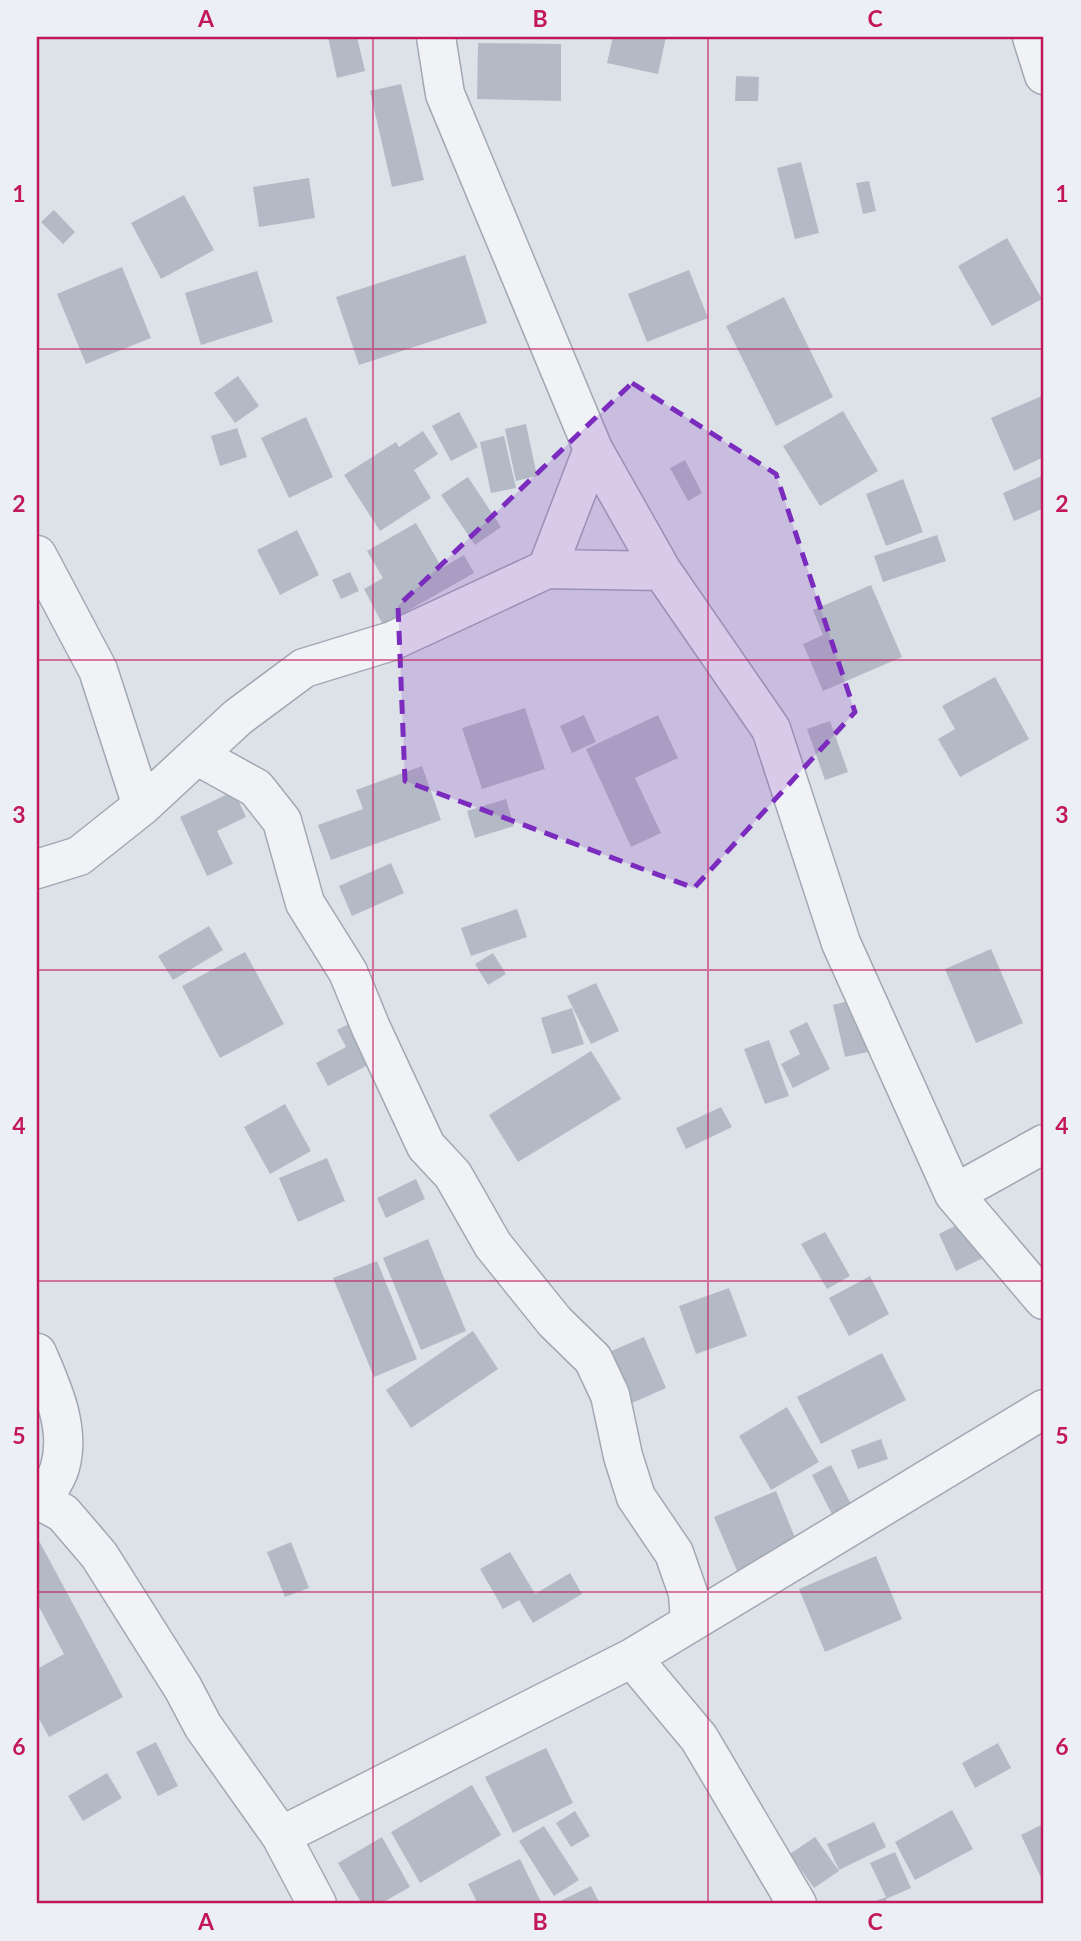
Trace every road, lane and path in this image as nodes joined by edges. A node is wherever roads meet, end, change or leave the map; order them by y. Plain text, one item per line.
1 (436, 37) edge
2 (1032, 37) edge
3 (1044, 75) edge
4 (593, 449) junction
5 (37, 555) edge
6 (547, 569) junction
7 (662, 571) junction
8 (198, 756) junction
9 (142, 806) junction
10 (37, 869) edge
11 (1044, 1144) edge
12 (954, 1194) junction
13 (1044, 1300) edge
14 (37, 1353) edge
15 (1044, 1409) edge
16 (39, 1499) edge
17 (690, 1623) junction
18 (632, 1658) junction
19 (281, 1836) junction
20 (317, 1904) edge
21 (797, 1904) edge

1 - 4 street
2 - 3 street
4 - 6 street
4 - 7 street
5 - 9 street
6 - 7 street
6 - 8 street
7 - 12 street
8 - 9 street
8 - 17 street
9 - 10 street
11 - 12 street
12 - 13 street
14 - 16 street
15 - 17 street
16 - 19 street
17 - 18 street
18 - 19 street
18 - 21 street
19 - 20 street

